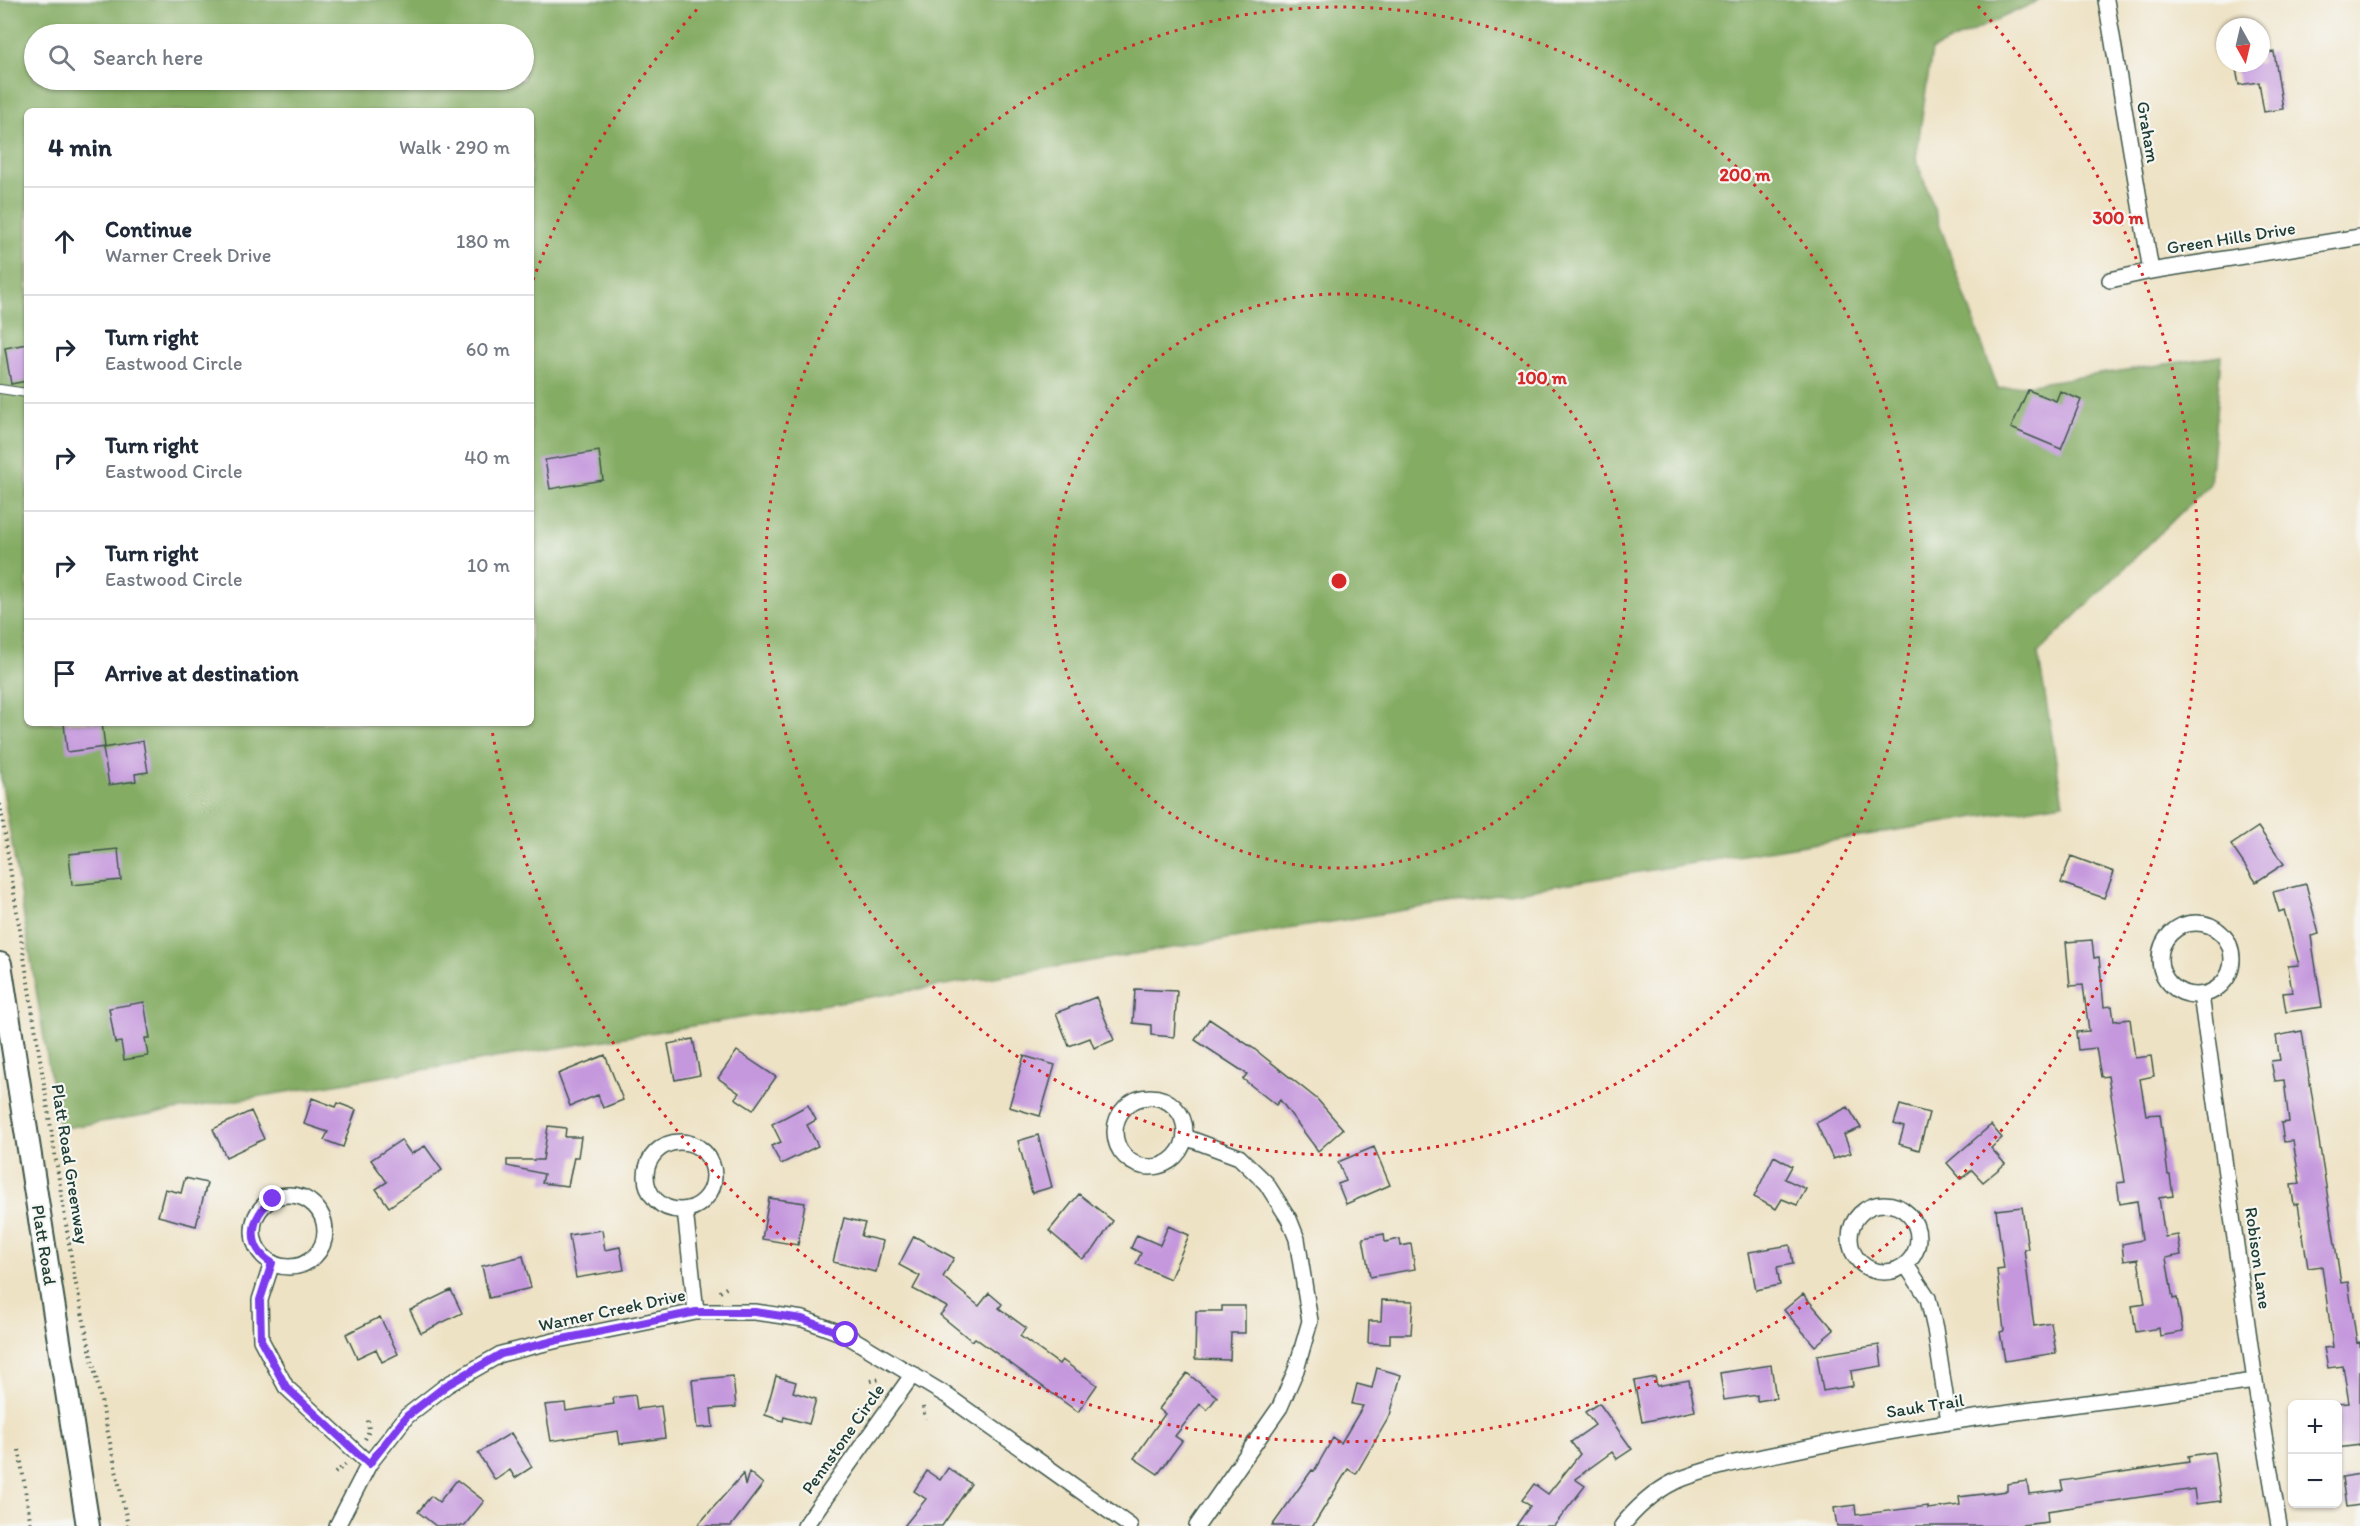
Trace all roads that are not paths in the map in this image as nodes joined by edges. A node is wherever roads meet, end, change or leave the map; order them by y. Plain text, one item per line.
1 (2106, 0) edge
2 (2360, 237) edge
3 (2151, 271) junction
4 (2110, 280) dead end
5 (0, 389) edge
6 (24, 393) edge
7 (0, 964) edge
8 (2201, 995) junction
9 (1185, 1137) junction
10 (685, 1210) junction
11 (272, 1263) junction
12 (1906, 1265) junction
13 (696, 1312) junction
14 (913, 1374) junction
15 (2255, 1381) junction
16 (1949, 1421) junction
17 (369, 1464) junction
18 (88, 1526) edge
19 (337, 1526) edge
20 (805, 1526) edge
21 (1131, 1526) edge
22 (1197, 1526) edge
23 (1622, 1526) edge
24 (2279, 1526) edge

1 - 3 street, Graham
2 - 3 street, Green Hills Drive
3 - 4 street, Green Hills Drive
5 - 6 lane
7 - 18 main road, Platt Road
8 - 8 street
8 - 15 street, Robison Lane
9 - 9 street
9 - 22 street
10 - 10 street
10 - 13 street
11 - 11 street
11 - 17 street
12 - 12 street
12 - 16 street
13 - 14 street, Warner Creek Drive
13 - 17 street, Warner Creek Drive
14 - 20 street, Pennstone Circle
14 - 21 street, Warner Creek Drive
15 - 16 street, Sauk Trail
15 - 24 street, Robison Lane
16 - 23 street, Sauk Trail
17 - 19 street, Warner Creek Drive

